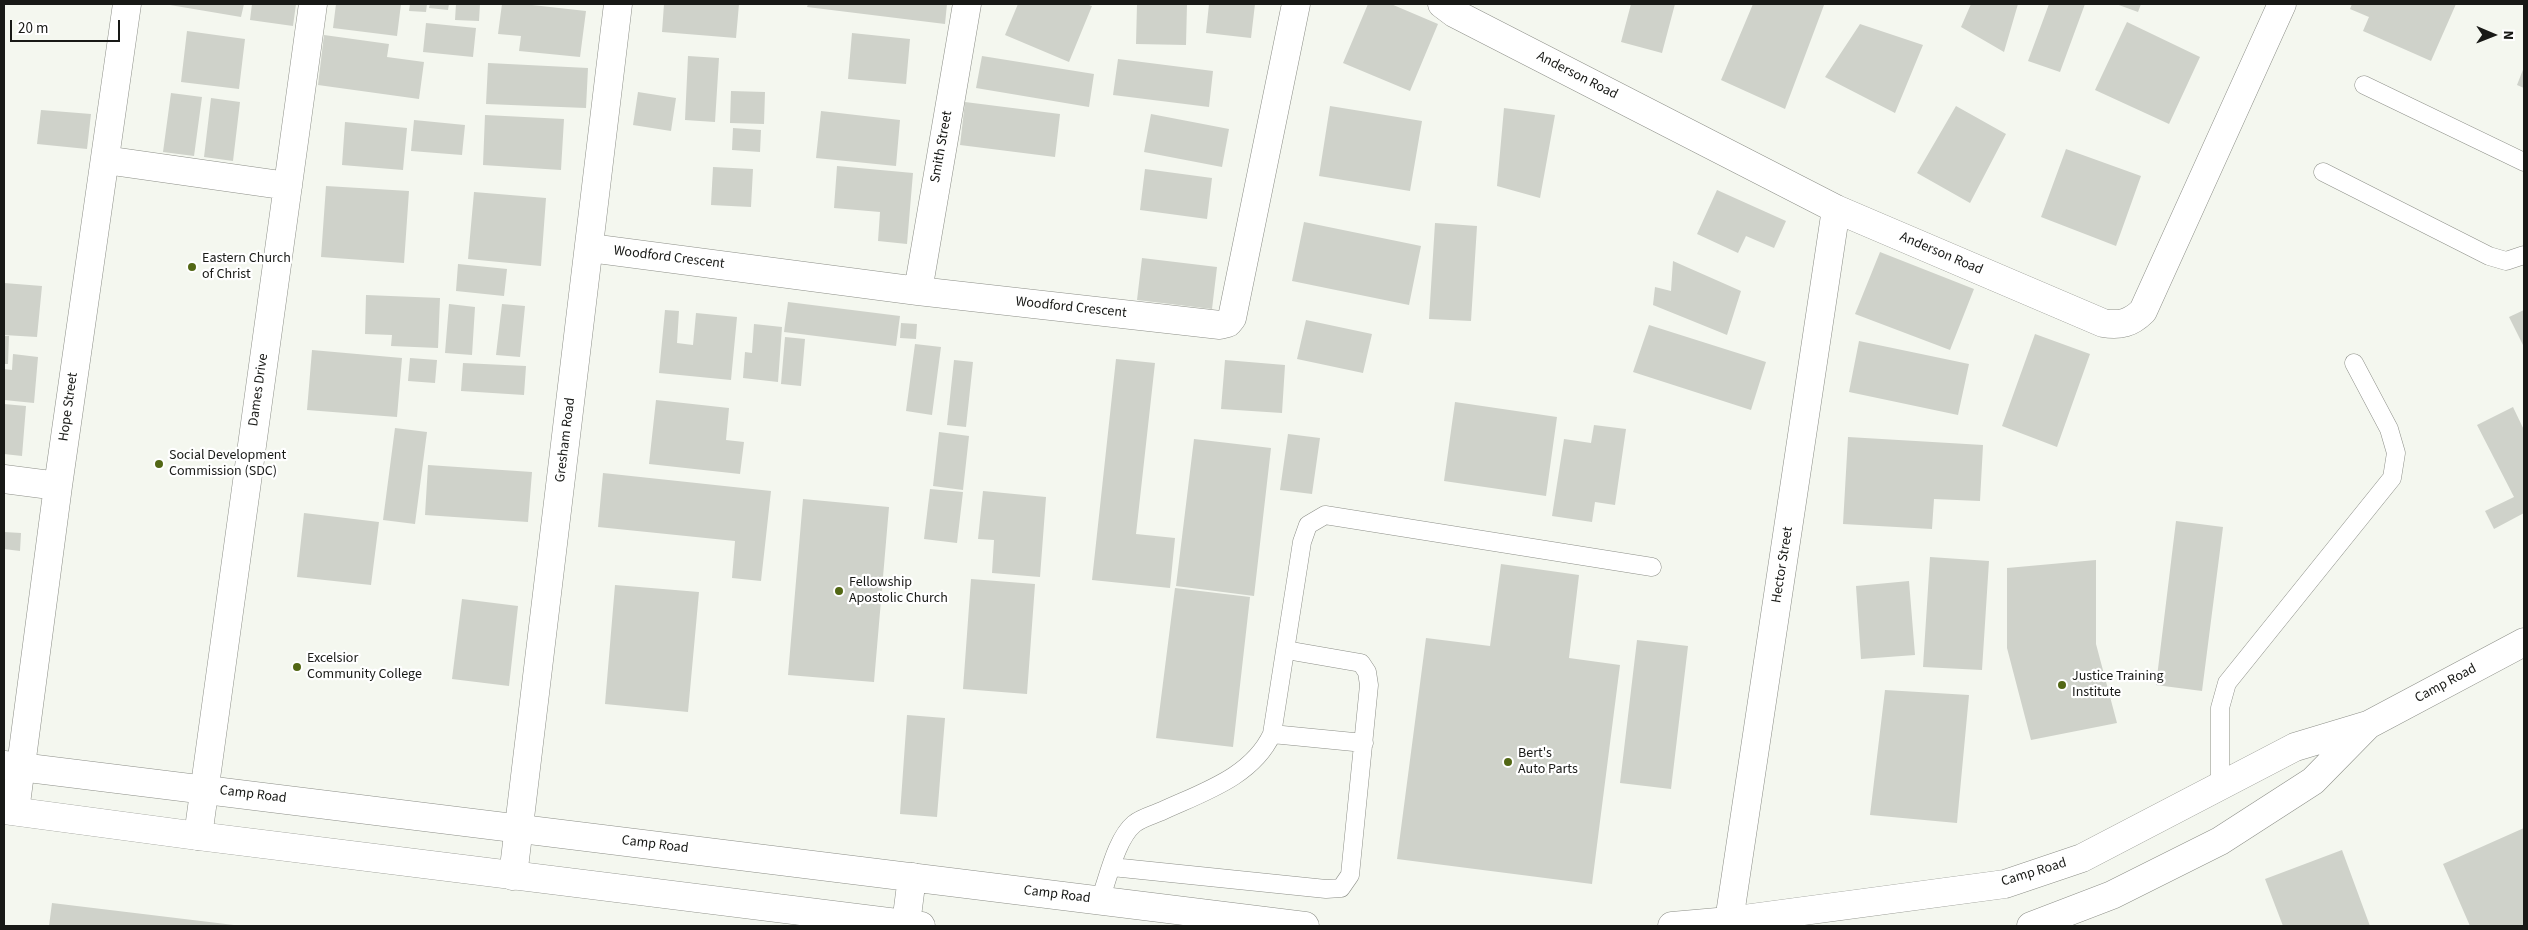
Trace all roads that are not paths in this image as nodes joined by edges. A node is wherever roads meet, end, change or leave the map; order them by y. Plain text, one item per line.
1 (127, 4) edge
2 (313, 4) edge
3 (618, 4) edge
4 (967, 4) edge
5 (1296, 4) edge
6 (1442, 4) edge
7 (2282, 4) edge
8 (2364, 84) dead end
9 (105, 160) junction
10 (2524, 162) edge
11 (2323, 172) dead end
12 (288, 186) junction
13 (1836, 209) junction
14 (590, 248) junction
15 (2524, 255) edge
16 (918, 291) junction
17 (2354, 363) dead end
18 (4, 479) edge
19 (58, 486) junction
20 (1652, 567) dead end
21 (2524, 642) edge
22 (1286, 650) junction
23 (2368, 725) junction
24 (1272, 734) junction
25 (1364, 742) junction
26 (12, 766) edge
27 (2220, 787) junction
28 (204, 789) junction
29 (9, 810) edge
30 (517, 827) junction
31 (198, 836) junction
32 (1112, 867) junction
33 (513, 876) junction
34 (912, 877) junction
35 (1100, 900) junction
36 (1729, 921) junction
37 (914, 925) edge
38 (1306, 926) edge
39 (1672, 926) edge
40 (2030, 926) edge

1 - 9 street, Hope Street
2 - 12 street, Dames Drive
3 - 14 street, Gresham Road
4 - 16 street, Smith Street
5 - 16 street, Woodford Crescent
6 - 13 street, Anderson Road
7 - 13 street, Anderson Road
8 - 10 lane
9 - 12 street
9 - 19 street, Hope Street
11 - 15 lane
12 - 28 street, Dames Drive
13 - 36 street, Hector Street
14 - 16 street, Woodford Crescent
14 - 30 street, Gresham Road
17 - 27 lane
18 - 19 street
19 - 26 street, Hope Street
20 - 22 lane
21 - 23 street, Camp Road
22 - 24 lane
22 - 25 lane
23 - 27 street, Camp Road
23 - 40 street, Camp Road
24 - 25 lane
24 - 32 lane
25 - 32 lane
26 - 28 street, Camp Road
26 - 29 street, Hope Street
27 - 36 street, Camp Road
28 - 30 street, Camp Road
28 - 31 street, Dames Drive
29 - 31 street
30 - 33 street, Gresham Road
30 - 34 street, Camp Road
31 - 33 street
32 - 35 lane
33 - 37 street
34 - 35 street, Camp Road
34 - 37 street
35 - 38 street, Camp Road
36 - 39 street, Camp Road

